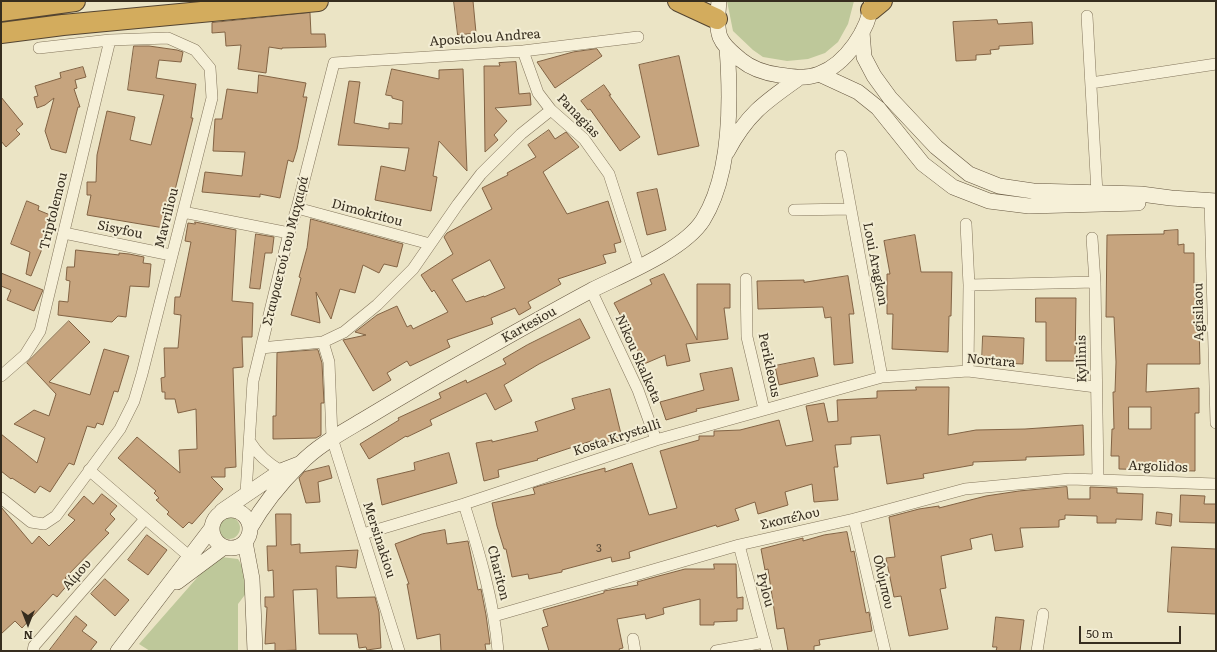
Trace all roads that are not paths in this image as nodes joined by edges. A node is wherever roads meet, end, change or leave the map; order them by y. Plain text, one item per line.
1 (74, 1) edge
2 (318, 1) edge
3 (678, 1) edge
4 (875, 4) edge
5 (718, 10) edge
6 (1, 11) edge
7 (1087, 16) dead end
8 (862, 32) junction
9 (1, 33) edge
10 (638, 37) dead end
11 (110, 40) junction
12 (39, 48) dead end
13 (727, 48) junction
14 (523, 51) junction
15 (334, 62) joint
16 (1216, 64) edge
17 (819, 74) junction
18 (799, 78) junction
19 (1090, 82) junction
20 (551, 110) junction
21 (841, 156) dead end
22 (724, 160) junction
23 (1097, 193) junction
24 (1171, 198) junction
25 (1213, 200) edge
26 (297, 208) junction
27 (850, 209) junction
28 (794, 210) dead end
29 (182, 212) junction
30 (966, 224) dead end
31 (64, 233) junction
32 (288, 233) junction
33 (1092, 238) dead end
34 (430, 244) junction
35 (171, 255) junction
36 (639, 267) junction
37 (746, 279) dead end
38 (1095, 282) junction
39 (969, 285) junction
40 (591, 290) junction
41 (323, 342) junction
42 (261, 348) junction
43 (968, 371) junction
44 (1, 376) edge
45 (882, 376) junction
46 (1096, 387) junction
47 (764, 409) junction
48 (1216, 423) edge
49 (332, 438) junction
50 (656, 440) junction
51 (250, 442) junction
52 (300, 463) junction
53 (89, 470) junction
54 (281, 471) junction
55 (1098, 479) junction
56 (1216, 484) edge
57 (246, 493) junction
58 (1, 498) edge
59 (464, 504) junction
60 (222, 511) junction
61 (145, 519) junction
62 (854, 519) junction
63 (211, 530) junction
64 (363, 534) junction
65 (248, 535) junction
66 (739, 545) junction
67 (224, 547) junction
68 (190, 557) junction
69 (159, 596) junction
70 (1043, 614) dead end
71 (494, 616) junction
72 (633, 638) dead end
73 (766, 646) edge
74 (33, 651) edge
75 (118, 651) edge
76 (255, 651) edge
77 (399, 651) edge
78 (498, 651) edge
79 (635, 651) edge
80 (716, 651) edge
81 (885, 651) edge
82 (1037, 651) edge

1 - 6 highway
2 - 9 highway
3 - 5 highway
4 - 8 street
5 - 13 street
7 - 19 street
8 - 17 street
8 - 23 street
10 - 14 street, Apostolou Andrea
11 - 12 street, Mavriliou
11 - 29 street, Mavriliou
11 - 31 street, Triptolemou
13 - 18 street
13 - 22 street, Kartesiou
14 - 15 street, Apostolou Andrea
14 - 20 street, Panagias
15 - 26 street, Σταυραετού του Μαχαιρά
16 - 19 street
17 - 18 street
17 - 24 street
18 - 22 street, Kartesiou
19 - 23 street
20 - 34 street
20 - 36 street, Panagias
21 - 27 street, Loui Aragkon
22 - 36 street, Kartesiou
23 - 24 street
24 - 25 street
25 - 48 street, Agisilaou
26 - 32 street, Σταυραετού του Μαχαιρά
26 - 34 street, Dimokritou
27 - 28 street
27 - 45 street, Loui Aragkon
29 - 32 street
29 - 35 street, Mavriliou
30 - 39 street
31 - 35 street, Sisyfou
31 - 44 street, Triptolemou
32 - 42 street, Σταυραετού του Μαχαιρά
33 - 38 street, Kyllinis
34 - 41 street
35 - 53 street, Mavriliou
36 - 40 street, Kartesiou
37 - 47 street, Perikleous
38 - 39 street
38 - 46 street, Kyllinis
39 - 43 street
40 - 49 street, Kartesiou
40 - 50 street, Nikou Skalkota
41 - 42 street
41 - 49 street, Mersinakiou
42 - 51 street, Σταυραετού του Μαχαιρά
43 - 45 street, Nortara
43 - 46 street, Nortara
45 - 47 street, Kosta Krystalli
46 - 55 street, Kyllinis
47 - 50 street, Kosta Krystalli
49 - 52 street, Kartesiou
49 - 64 street, Mersinakiou
50 - 59 street, Kosta Krystalli
51 - 54 street
51 - 57 street, Σταυραετού του Μαχαιρά
52 - 54 street, Kartesiou
52 - 65 street, Kartesiou
53 - 58 street, Mavriliou
53 - 61 street
54 - 57 street, Kartesiou
55 - 56 street, Argolidos
55 - 62 street, Σκοπέλου
57 - 60 street, Kartesiou
59 - 64 street, Kosta Krystalli
59 - 71 street, Chariton
60 - 63 street
60 - 65 street
61 - 68 street
61 - 74 street, Αίμου
62 - 66 street, Σκοπέλου
62 - 81 street, Ολύμπου
63 - 67 street
63 - 68 street
64 - 77 street, Mersinakiou
65 - 67 street
65 - 76 street
66 - 71 street, Σκοπέλου
66 - 73 street, Pylou
67 - 69 street
68 - 69 street
69 - 75 street
70 - 82 street
71 - 78 street, Chariton
72 - 79 street
73 - 80 street, Pylou

